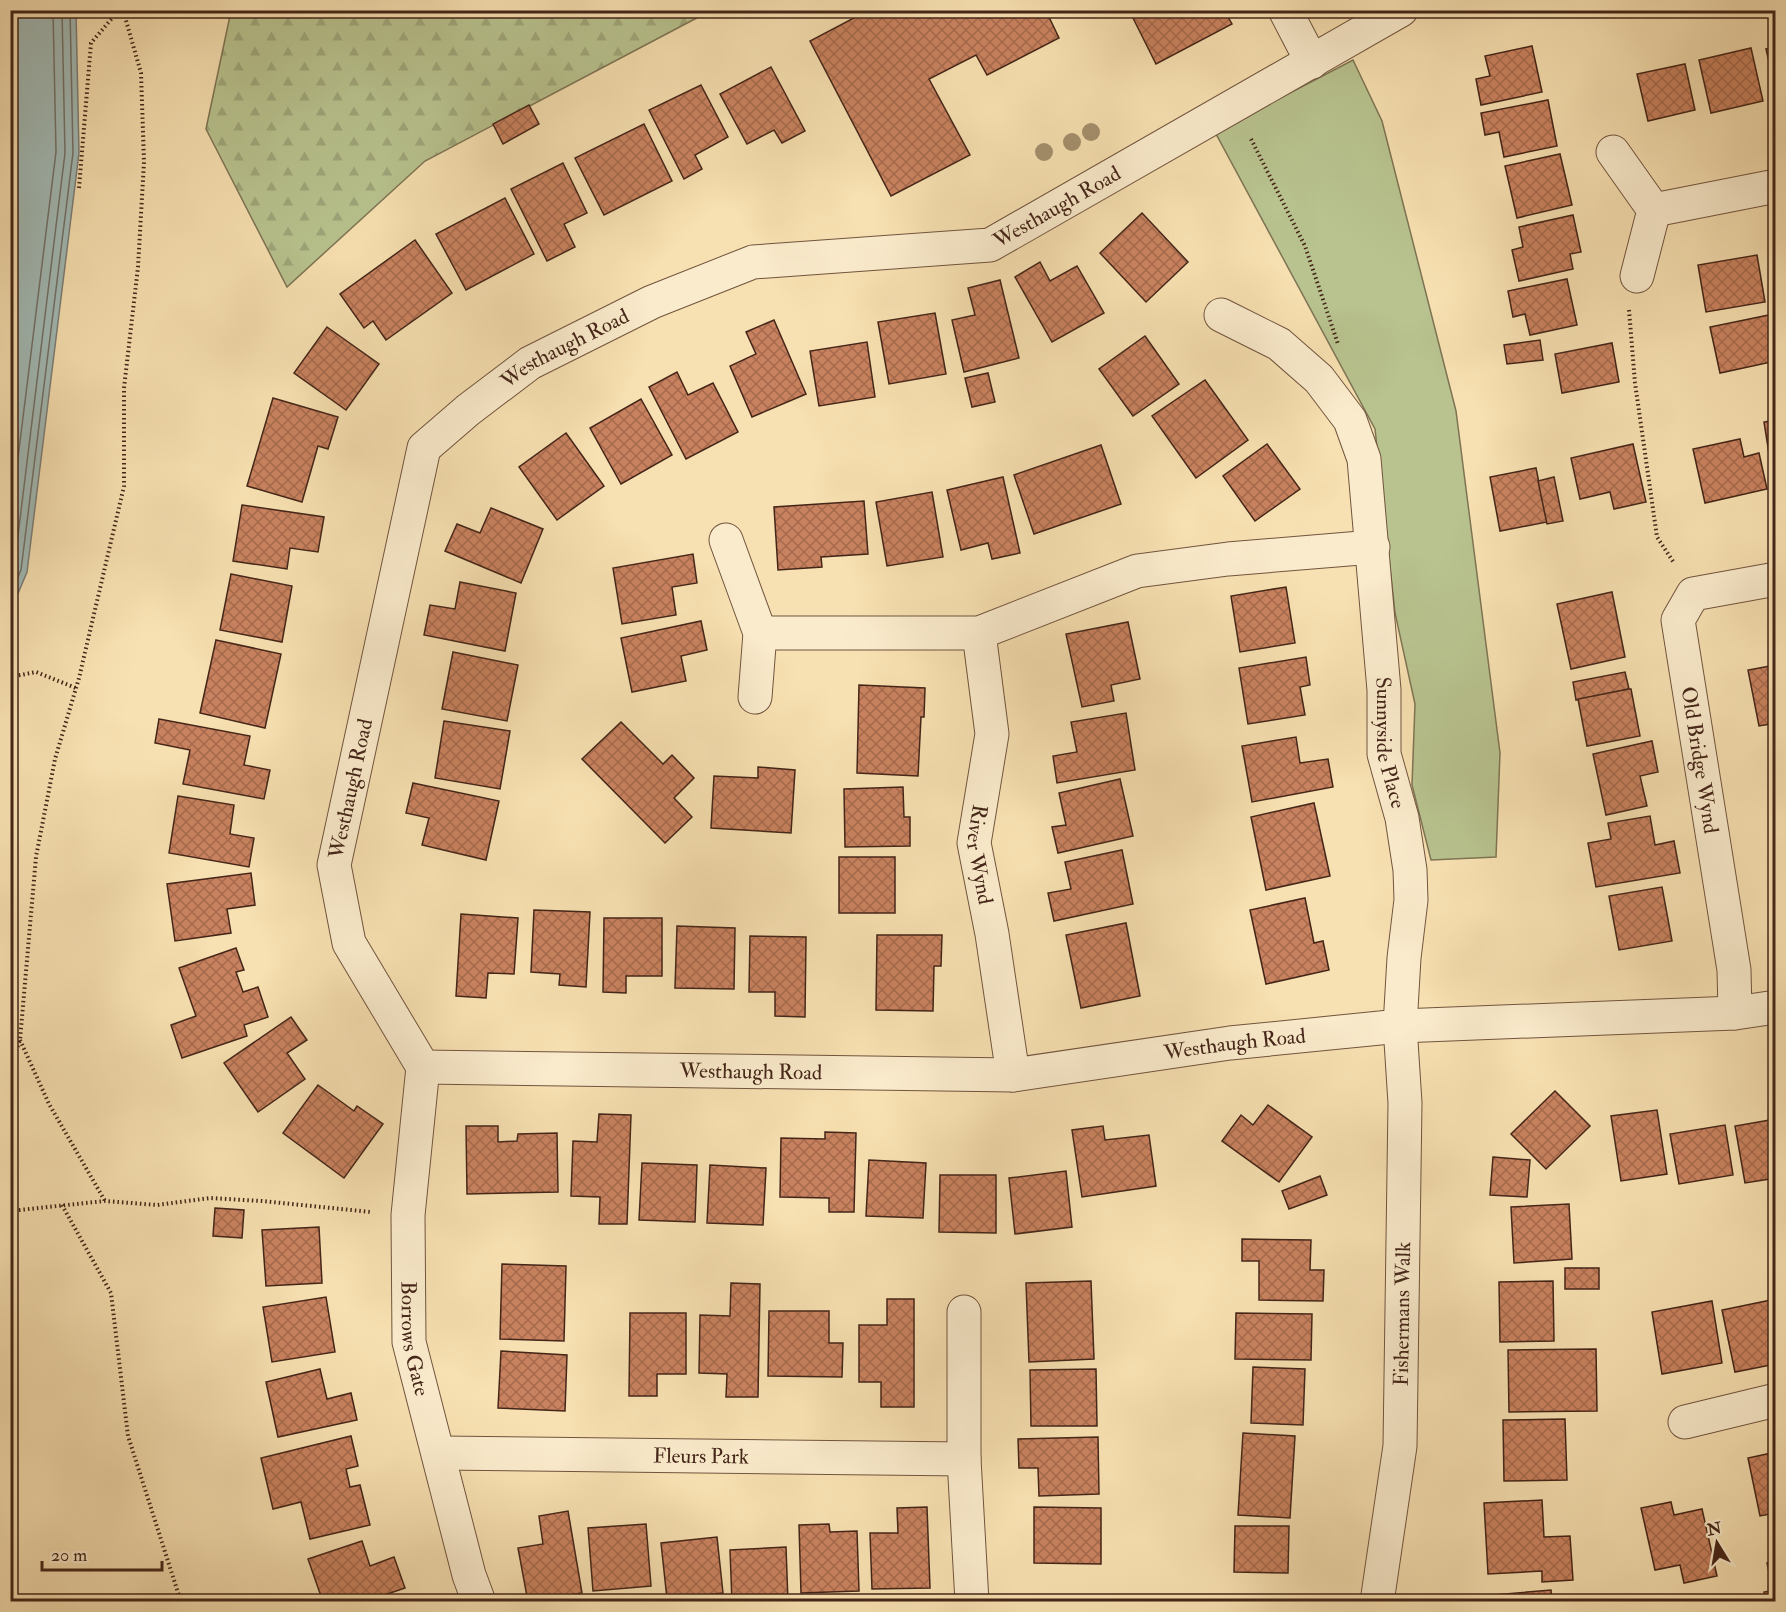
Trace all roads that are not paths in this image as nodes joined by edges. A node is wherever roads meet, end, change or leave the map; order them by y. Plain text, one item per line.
1 (1285, 10) edge
2 (1401, 10) edge
3 (1311, 62) junction
4 (1613, 152) dead end
5 (1776, 186) edge
6 (1654, 210) junction
7 (1637, 276) road end
8 (1221, 315) dead end
9 (726, 540) dead end
10 (1373, 547) junction
11 (1776, 579) edge
12 (760, 633) junction
13 (979, 633) junction
14 (755, 697) dead end
15 (1776, 1007) edge
16 (1735, 1012) junction
17 (1400, 1026) junction
18 (423, 1067) junction
19 (1013, 1075) junction
20 (964, 1312) dead end
21 (1776, 1400) edge
22 (1685, 1422) dead end
23 (439, 1453) junction
24 (964, 1459) junction
25 (972, 1600) edge
26 (479, 1602) edge
27 (1377, 1602) edge

1 - 3 street
2 - 3 street, Westhaugh Road
3 - 18 street, Westhaugh Road
4 - 6 street
5 - 6 street
6 - 7 street
8 - 10 street, Sunnyside Place
9 - 12 street
10 - 13 street
10 - 17 street, Sunnyside Place
11 - 16 street, Old Bridge Wynd
12 - 13 street
12 - 14 street
13 - 19 street, River Wynd
15 - 16 street, Westhaugh Road
16 - 17 street, Westhaugh Road
17 - 19 street, Westhaugh Road
17 - 27 street, Fishermans Walk
18 - 19 street, Westhaugh Road
18 - 23 street, Borrows Gate
20 - 24 street
21 - 22 street
23 - 24 street, Fleurs Park
23 - 26 street, Borrows Gate
24 - 25 street

